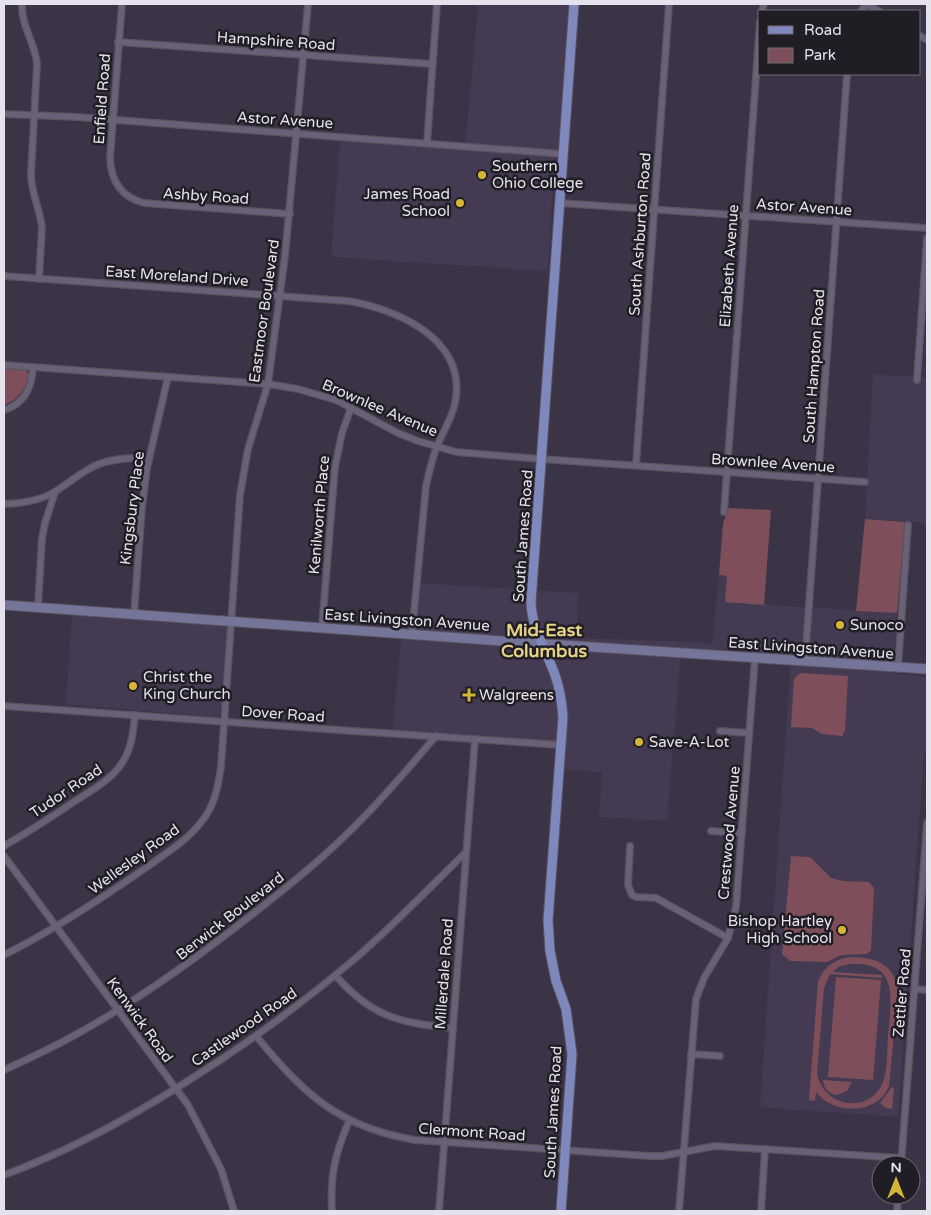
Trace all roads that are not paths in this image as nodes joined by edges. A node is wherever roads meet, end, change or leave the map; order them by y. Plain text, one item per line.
1 (22, 4) edge
2 (122, 4) edge
3 (308, 4) edge
4 (437, 4) edge
5 (574, 4) edge
6 (669, 4) edge
7 (866, 4) edge
8 (877, 10) edge
9 (118, 42) junction
10 (758, 48) edge
11 (304, 55) junction
12 (432, 64) junction
13 (847, 75) edge
14 (4, 114) edge
15 (34, 116) junction
16 (113, 120) junction
17 (297, 134) junction
18 (427, 143) junction
19 (563, 154) junction
20 (124, 193) joint
21 (560, 203) junction
22 (654, 209) junction
23 (290, 214) junction
24 (745, 215) junction
25 (837, 222) junction
26 (927, 228) edge
27 (927, 238) edge
28 (926, 266) edge
29 (4, 276) edge
30 (39, 279) junction
31 (280, 296) junction
32 (920, 340) junction
33 (927, 340) edge
34 (4, 365) edge
35 (33, 367) junction
36 (168, 377) junction
37 (917, 380) dead end
38 (268, 384) junction
39 (351, 408) junction
40 (4, 410) edge
41 (437, 447) junction
42 (149, 457) junction
43 (541, 460) junction
44 (636, 466) junction
45 (727, 472) junction
46 (818, 478) junction
47 (865, 482) dead end
48 (55, 492) junction
49 (4, 504) edge
50 (724, 512) dead end
51 (908, 525) dead end
52 (4, 604) edge
53 (38, 607) junction
54 (134, 614) junction
55 (231, 620) junction
56 (322, 627) junction
57 (412, 633) junction
58 (542, 644) junction
59 (755, 657) junction
60 (805, 661) junction
61 (898, 667) junction
62 (927, 669) edge
63 (4, 706) edge
64 (135, 715) junction
65 (224, 722) junction
66 (720, 731) dead end
67 (750, 733) junction
68 (436, 736) junction
69 (475, 739) junction
70 (562, 745) junction
71 (927, 822) edge
72 (711, 831) dead end
73 (742, 833) junction
74 (4, 846) edge
75 (630, 846) dead end
76 (466, 852) junction
77 (4, 856) edge
78 (56, 926) junction
79 (728, 938) junction
80 (4, 955) edge
81 (335, 975) junction
82 (914, 989) junction
83 (927, 990) edge
84 (118, 1010) junction
85 (453, 1028) junction
86 (256, 1036) junction
87 (691, 1054) junction
88 (720, 1056) dead end
89 (4, 1070) edge
90 (176, 1089) junction
91 (349, 1121) junction
92 (444, 1142) junction
93 (765, 1149) junction
94 (565, 1151) junction
95 (683, 1152) junction
96 (902, 1155) edge
97 (871, 1159) edge
98 (4, 1174) edge
99 (234, 1211) edge
100 (332, 1211) edge
101 (439, 1211) edge
102 (561, 1211) edge
103 (679, 1211) edge
104 (761, 1211) edge

1 - 15 street
2 - 9 street, Enfield Road
3 - 11 street, Eastmoor Boulevard
4 - 12 street
5 - 19 main road, South James Road
6 - 22 street, South Ashburton Road
7 - 8 street
9 - 11 street, Hampshire Road
9 - 16 street, Enfield Road
10 - 24 street, Elizabeth Avenue
11 - 12 street, Hampshire Road
11 - 17 street, Eastmoor Boulevard
12 - 18 street
13 - 25 street, South Hampton Road
14 - 15 street, Astor Avenue
15 - 16 street, Astor Avenue
15 - 30 street
16 - 17 street, Astor Avenue
16 - 20 street, Enfield Road
17 - 18 street, Astor Avenue
17 - 23 street, Eastmoor Boulevard
18 - 19 street, Astor Avenue
19 - 21 main road, South James Road
20 - 23 street, Ashby Road
21 - 22 street, Astor Avenue
21 - 43 main road, South James Road
22 - 24 street, Astor Avenue
22 - 44 street, South Ashburton Road
23 - 31 street, Eastmoor Boulevard
24 - 25 street, Astor Avenue
24 - 45 street, Elizabeth Avenue
25 - 26 street, Astor Avenue
25 - 46 street, South Hampton Road
27 - 28 street
28 - 32 street
29 - 30 street, East Moreland Drive
30 - 31 street, East Moreland Drive
31 - 38 street, Eastmoor Boulevard
31 - 41 street, East Moreland Drive
32 - 33 street
32 - 37 street
34 - 35 street, Brownlee Avenue
35 - 36 street, Brownlee Avenue
35 - 40 street
36 - 38 street, Brownlee Avenue
36 - 42 street, Kingsbury Place
38 - 39 street, Brownlee Avenue
38 - 55 street, Eastmoor Boulevard
39 - 41 street, Brownlee Avenue
39 - 56 street, Kenilworth Place
41 - 43 street, Brownlee Avenue
41 - 57 street, East Moreland Drive
42 - 48 street
42 - 54 street, Kingsbury Place
43 - 44 street, Brownlee Avenue
43 - 58 main road, South James Road
44 - 45 street, Brownlee Avenue
45 - 46 street, Brownlee Avenue
45 - 50 street, Elizabeth Avenue
46 - 47 street, Brownlee Avenue
46 - 60 street, South Hampton Road
48 - 49 street
48 - 53 street
51 - 61 street
52 - 53 main road, East Livingston Avenue
53 - 54 main road, East Livingston Avenue
54 - 55 main road, East Livingston Avenue
55 - 56 main road, East Livingston Avenue
55 - 65 street, Wellesley Road
56 - 57 main road, East Livingston Avenue
57 - 58 main road, East Livingston Avenue
58 - 59 main road, East Livingston Avenue
58 - 70 main road, South James Road
59 - 60 main road, East Livingston Avenue
59 - 67 street, Crestwood Avenue
60 - 61 main road, East Livingston Avenue
61 - 62 main road, East Livingston Avenue
63 - 64 street, Dover Road
64 - 65 street, Dover Road
64 - 74 street, Tudor Road
65 - 68 street, Dover Road
65 - 78 street, Wellesley Road
66 - 67 street
67 - 73 street, Crestwood Avenue
68 - 69 street, Dover Road
68 - 84 street, Berwick Boulevard
69 - 70 street, Dover Road
69 - 76 street, Millerdale Road
70 - 94 main road, South James Road
71 - 82 street, Zettler Road
72 - 73 street
73 - 79 street, Crestwood Avenue
75 - 79 street
76 - 81 street, Castlewood Road
76 - 85 street, Millerdale Road
77 - 78 street, Kenwick Road
78 - 80 street, Wellesley Road
78 - 84 street, Kenwick Road
79 - 87 street, Crestwood Avenue
81 - 85 street
81 - 86 street, Castlewood Road
82 - 83 street
82 - 96 street, Zettler Road
84 - 89 street, Berwick Boulevard
84 - 90 street, Kenwick Road
85 - 92 street, Millerdale Road
86 - 90 street, Castlewood Road
86 - 91 street, Clermont Road
87 - 88 street
87 - 95 street, Crestwood Avenue
90 - 98 street, Castlewood Road
90 - 99 street, Kenwick Road
91 - 92 street, Clermont Road
91 - 100 street
92 - 94 street, Clermont Road
92 - 101 street, Millerdale Road
93 - 95 street, Clermont Road
93 - 97 street, Clermont Road
93 - 104 street
94 - 95 street, Clermont Road
94 - 102 main road, South James Road
95 - 103 street, Crestwood Avenue

